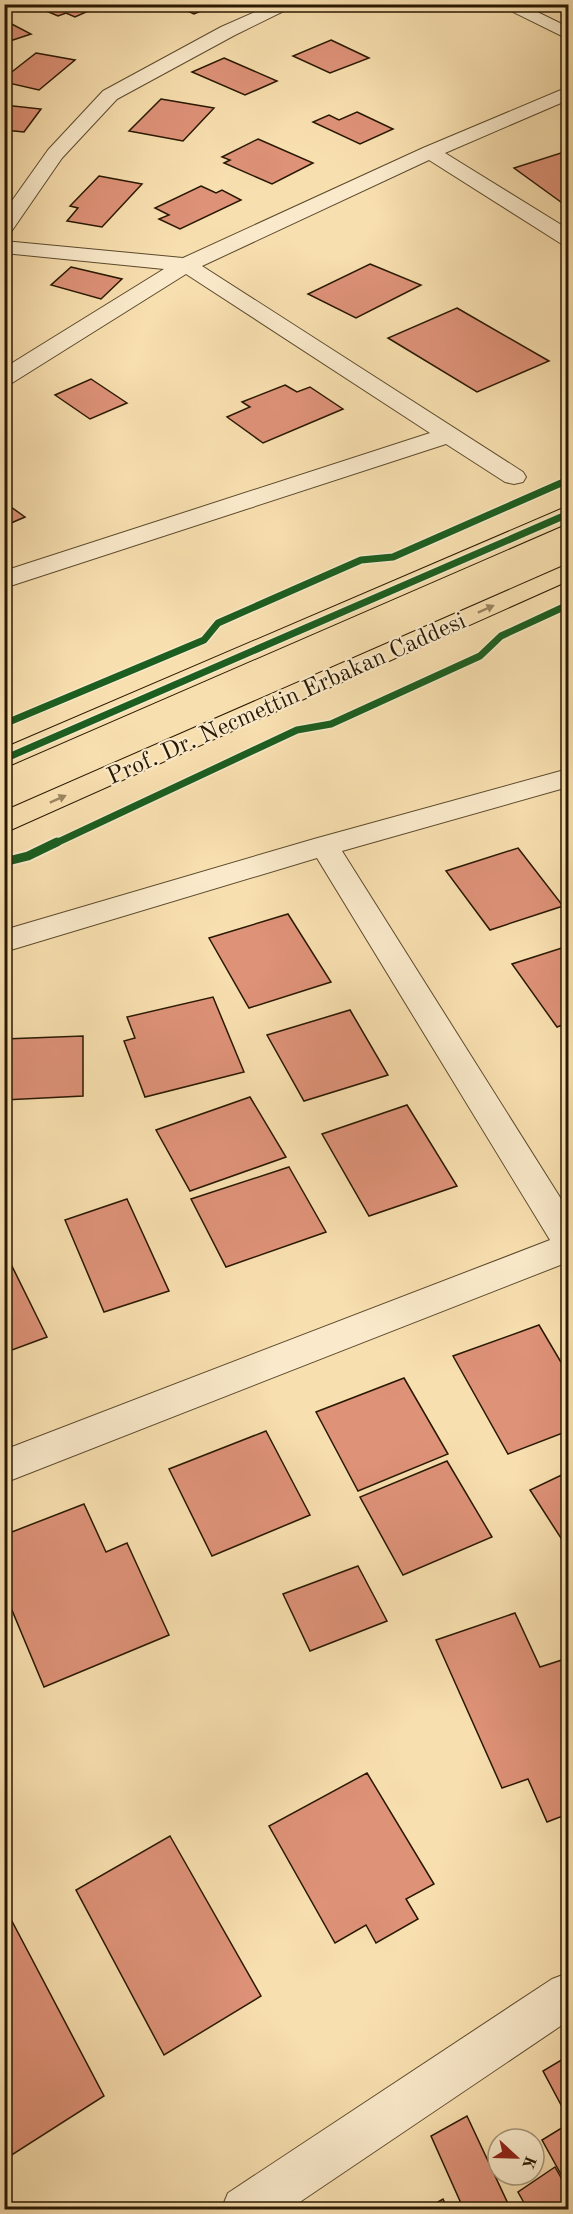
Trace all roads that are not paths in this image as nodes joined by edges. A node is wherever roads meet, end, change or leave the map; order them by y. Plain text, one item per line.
1 (289, 4) edge
2 (506, 4) edge
3 (568, 34) edge
4 (568, 93) edge
5 (430, 153) junction
6 (4, 228) edge
7 (568, 238) edge
8 (4, 247) edge
9 (186, 265) junction
10 (4, 378) edge
11 (449, 435) junction
12 (514, 477) dead end
13 (568, 514) edge
14 (568, 572) edge
15 (4, 580) edge
16 (4, 759) edge
17 (568, 778) edge
18 (4, 823) edge
19 (324, 846) junction
20 (4, 941) edge
21 (568, 1239) edge
22 (568, 1248) edge
23 (4, 1467) edge
24 (565, 2005) edge
25 (245, 2210) edge

1 - 6 street
2 - 3 street
4 - 5 street
5 - 7 street
5 - 9 street
8 - 9 street
9 - 10 street
9 - 11 street
11 - 12 street
11 - 15 street
13 - 16 main road
18 -> 14 main road, Prof. Dr. Necmettin Erbakan Caddesi
17 - 19 street
19 - 20 street
19 - 21 street
22 - 23 street
24 - 25 street

